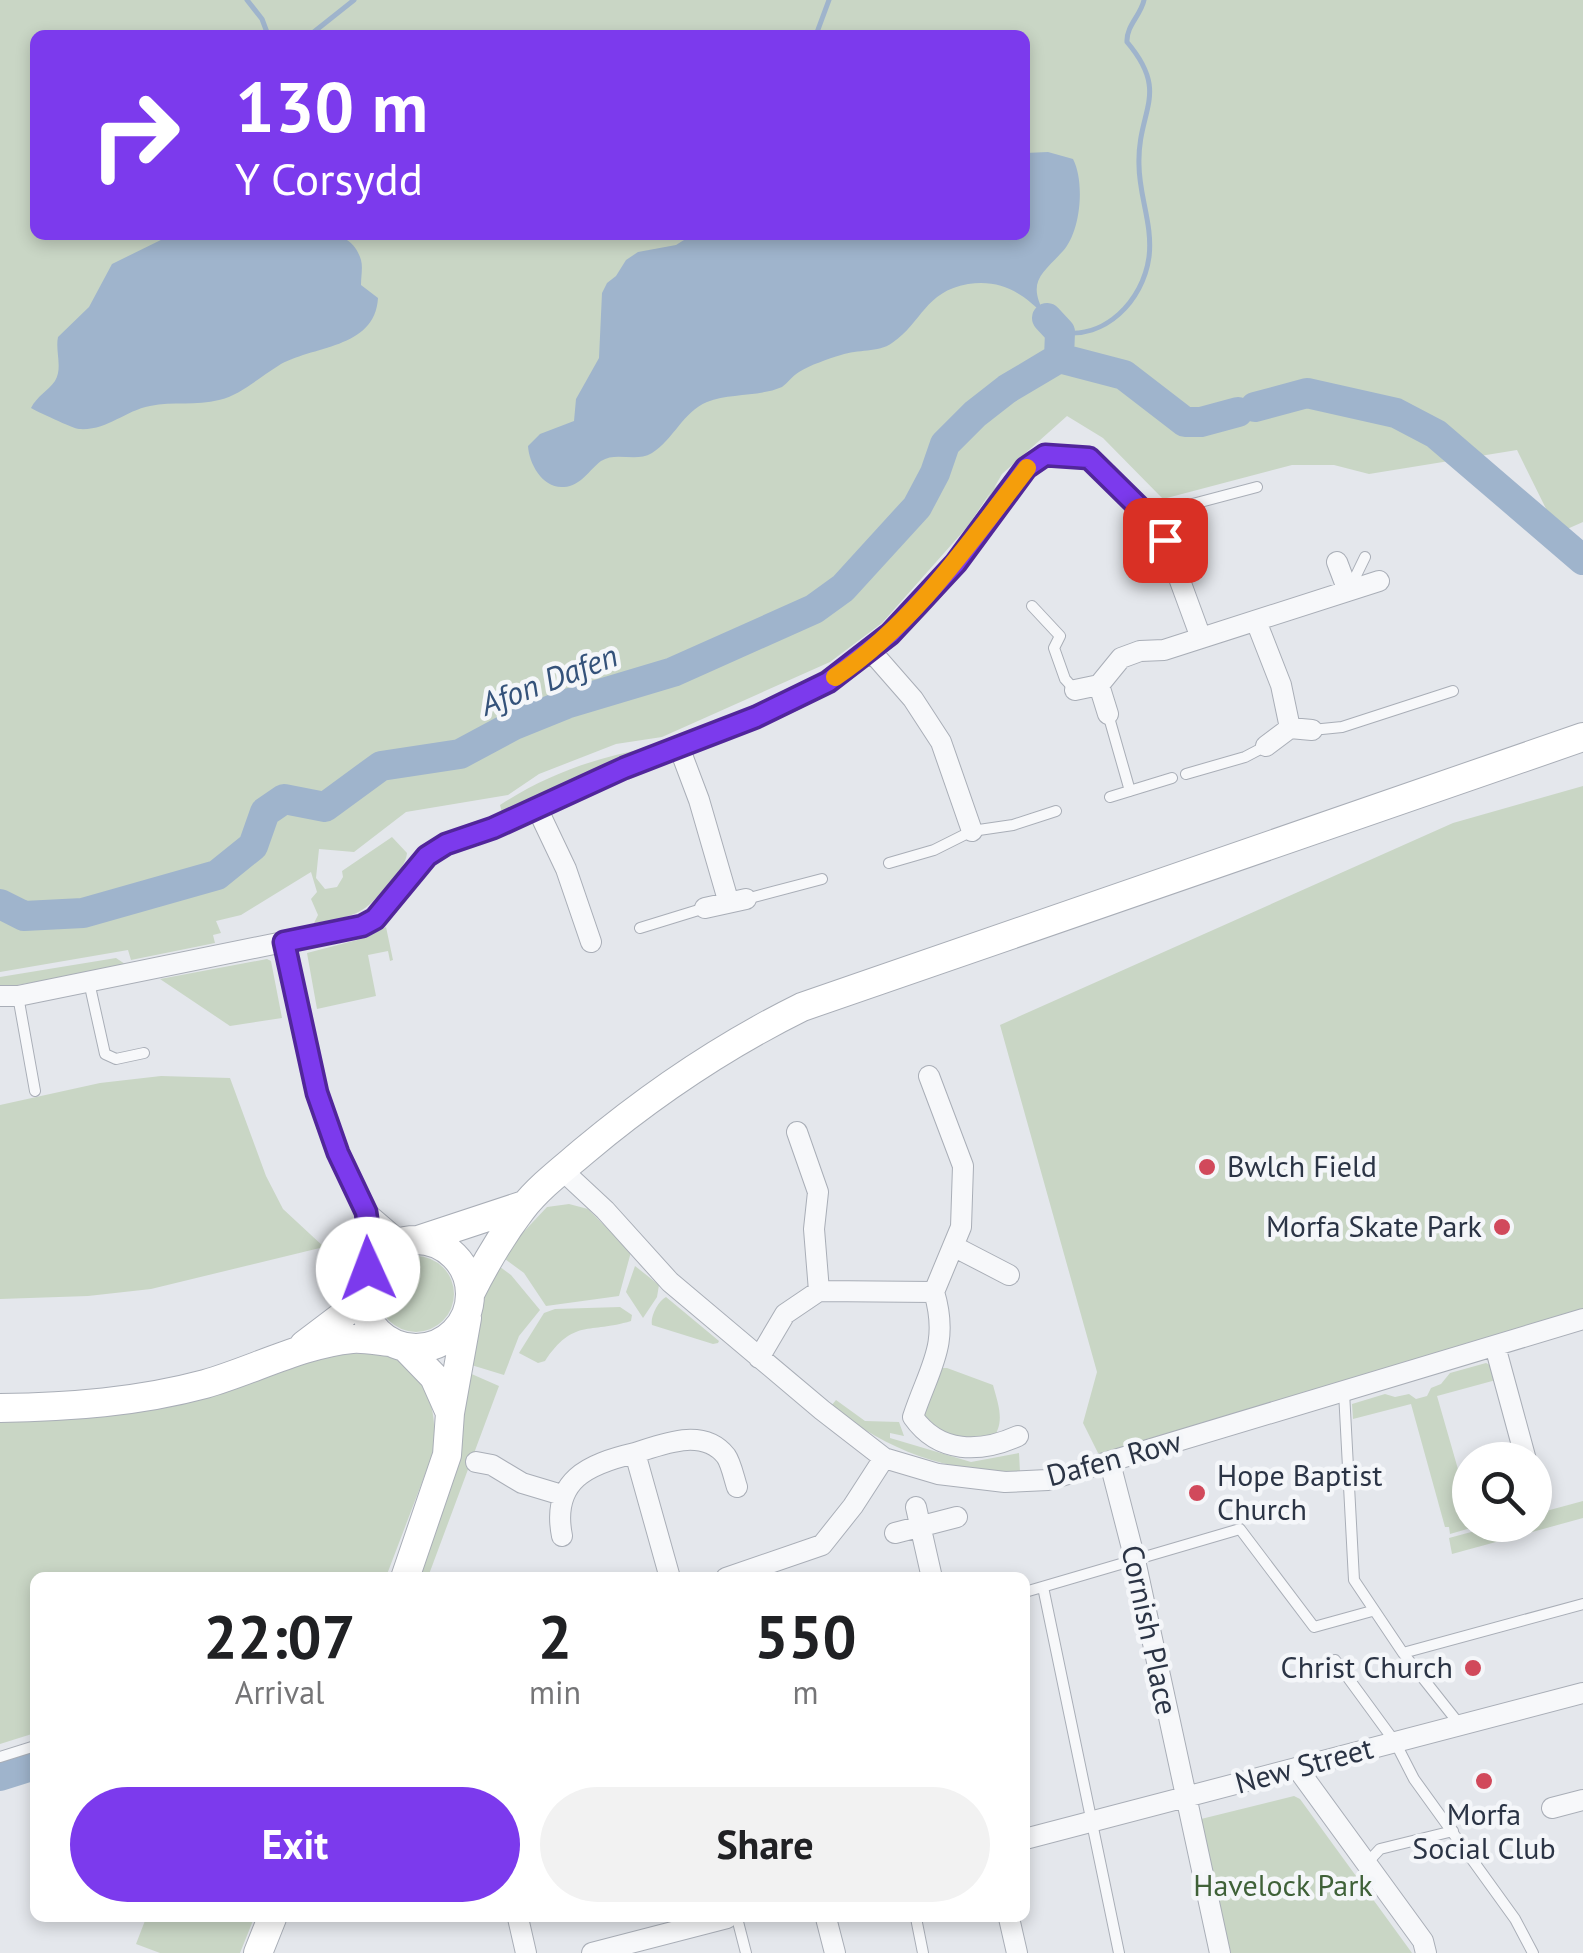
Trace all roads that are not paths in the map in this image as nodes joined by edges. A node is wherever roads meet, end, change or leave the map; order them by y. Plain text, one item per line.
1 (1257, 488) dead end
2 (1156, 526) junction
3 (1366, 557) dead end
4 (1337, 562) dead end
5 (1378, 581) dead end
6 (1348, 591) junction
7 (1032, 606) dead end
8 (1256, 621) junction
9 (1201, 638) junction
10 (871, 651) junction
11 (1099, 685) junction
12 (1075, 690) joint
13 (1453, 690) dead end
14 (1108, 714) joint
15 (1290, 728) junction
16 (1312, 730) joint
17 (1583, 737) edge
18 (1266, 746) joint
19 (679, 747) junction
20 (1186, 774) dead end
21 (1172, 778) dead end
22 (1130, 791) junction
23 (1110, 797) dead end
24 (537, 808) junction
25 (1056, 811) dead end
26 (972, 830) junction
27 (889, 863) dead end
28 (822, 878) dead end
29 (737, 899) junction
30 (705, 908) joint
31 (640, 928) dead end
32 (284, 942) junction
33 (591, 942) dead end
34 (89, 982) junction
35 (9, 996) edge
36 (144, 1054) dead end
37 (929, 1076) dead end
38 (35, 1091) dead end
39 (797, 1132) dead end
40 (562, 1170) junction
41 (524, 1205) junction
42 (366, 1212) junction
43 (410, 1241) junction
44 (953, 1246) junction
45 (1009, 1276) dead end
46 (365, 1282) junction
47 (818, 1291) junction
48 (934, 1292) junction
49 (469, 1302) junction
50 (1583, 1320) edge
51 (397, 1344) junction
52 (1495, 1346) junction
53 (295, 1352) junction
54 (759, 1358) junction
55 (1344, 1392) junction
56 (0, 1408) edge
57 (450, 1413) junction
58 (1018, 1436) dead end
59 (1521, 1442) edge
60 (635, 1453) junction
61 (884, 1458) junction
62 (476, 1462) dead end
63 (1110, 1463) junction
64 (736, 1486) dead end
65 (562, 1495) junction
66 (918, 1517) junction
67 (957, 1518) dead end
68 (895, 1533) dead end
69 (562, 1536) dead end
70 (1134, 1560) junction
71 (407, 1572) edge
72 (668, 1572) edge
73 (755, 1572) edge
74 (931, 1572) edge
75 (1043, 1587) junction
76 (1030, 1591) edge
77 (1583, 1604) edge
78 (1372, 1611) junction
79 (1404, 1654) junction
80 (1335, 1660) dead end
81 (1583, 1693) edge
82 (1460, 1725) junction
83 (1395, 1742) junction
84 (30, 1748) edge
85 (0, 1757) edge
86 (1297, 1768) junction
87 (1184, 1798) junction
88 (1583, 1800) edge
89 (1552, 1808) dead end
90 (1090, 1822) junction
91 (1452, 1831) junction
92 (1030, 1838) edge
93 (1366, 1864) junction
94 (270, 1922) edge
95 (519, 1922) edge
96 (712, 1922) edge
97 (738, 1922) edge
98 (827, 1922) edge
99 (917, 1922) edge
100 (1010, 1922) edge
101 (258, 1953) edge
102 (526, 1953) edge
103 (592, 1953) edge
104 (746, 1953) edge
105 (835, 1953) edge
106 (923, 1953) edge
107 (1017, 1953) edge
108 (1118, 1953) edge
109 (1220, 1953) edge
110 (1426, 1953) edge
111 (1533, 1953) edge

1 - 2 lane
2 - 9 street
2 - 10 street
3 - 6 lane
4 - 6 street
5 - 6 street
6 - 8 street
7 - 12 lane
8 - 9 street
8 - 15 street
9 - 11 street
10 - 19 street
10 - 26 street
11 - 12 street
11 - 14 street
13 - 16 lane
14 - 22 lane
15 - 16 street
15 - 18 street
17 - 40 main road
18 - 20 lane
19 - 24 street
19 - 29 street
21 - 22 lane
22 - 23 lane
24 - 32 street
24 - 33 street
25 - 26 lane
26 - 27 lane
28 - 29 lane
29 - 30 street
30 - 31 lane
32 - 34 street
32 - 42 street
34 - 35 street
34 - 36 lane
35 - 38 lane
37 - 44 street
39 - 47 street
40 - 41 main road
40 - 54 street, Dafen Row
41 - 43 main road
41 - 49 main road
42 - 43 street
42 - 46 street
43 - 46 main road
43 - 49 main road
44 - 45 street
44 - 48 street
46 - 51 main road
46 - 53 main road
47 - 48 street
47 - 54 street
48 - 58 street
49 - 51 main road
49 - 57 main road
50 - 52 street, Dafen Row
51 - 53 main road
51 - 57 main road
52 - 55 street, Dafen Row
52 - 59 street
53 - 56 main road
54 - 61 street, Dafen Row
55 - 63 street, Dafen Row
55 - 78 lane
57 - 71 main road
60 - 64 street
60 - 65 street
60 - 72 street
61 - 63 street, Dafen Row
61 - 73 street
62 - 65 street
63 - 70 street, Cornish Place
65 - 69 street
66 - 67 street
66 - 68 street
66 - 74 street
70 - 75 lane
70 - 78 lane
70 - 87 street, Cornish Place
75 - 76 lane
75 - 90 lane
77 - 79 lane
78 - 79 lane
79 - 82 lane
80 - 83 lane
81 - 82 street, New Street
82 - 83 street, New Street
83 - 86 street, New Street
83 - 91 lane
84 - 85 lane
86 - 87 street, New Street
86 - 93 street
87 - 90 street, New Street
87 - 109 street, Cornish Place
88 - 89 street
90 - 92 street, New Street
90 - 108 lane
91 - 93 lane
91 - 111 lane
93 - 110 street
94 - 101 main road
95 - 102 street
96 - 103 street
97 - 104 lane
98 - 105 street
99 - 106 lane
100 - 107 street

